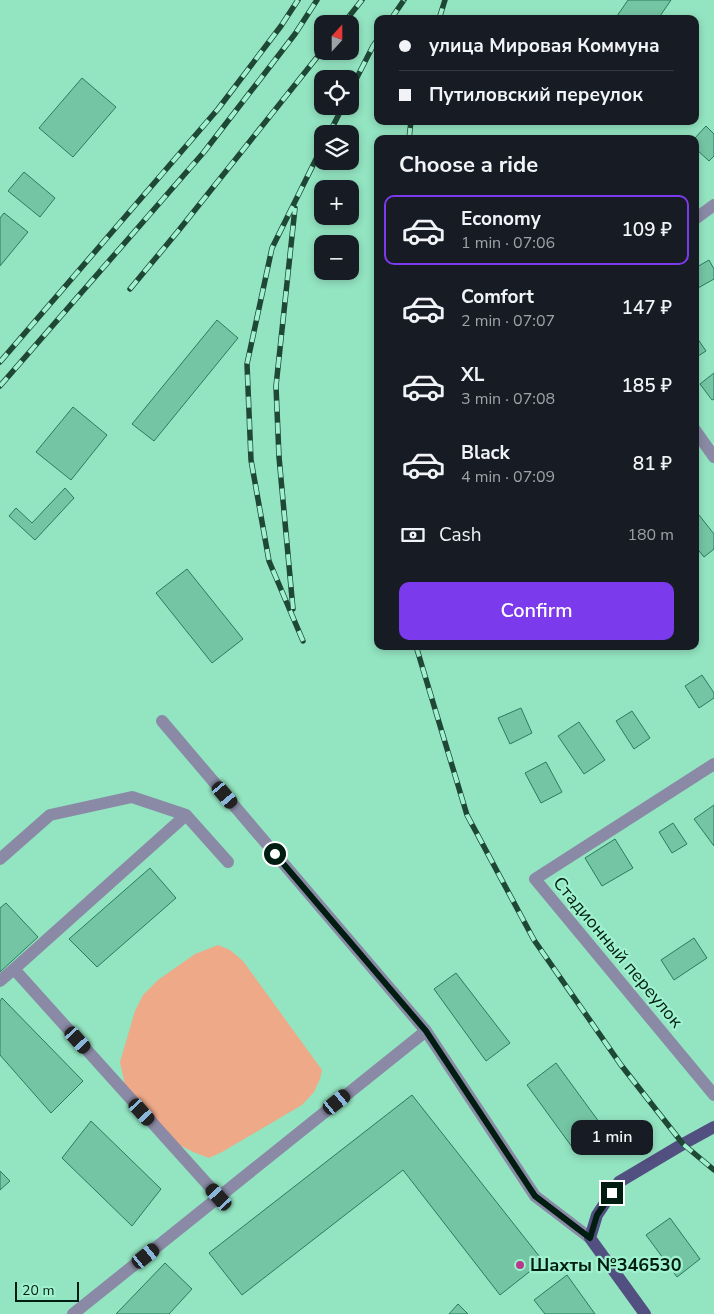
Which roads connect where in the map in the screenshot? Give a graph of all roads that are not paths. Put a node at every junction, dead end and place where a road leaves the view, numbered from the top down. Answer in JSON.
{"nodes":[{"id":1,"x":714,"y":205,"type":"edge"},
{"id":2,"x":699,"y":216,"type":"edge"},
{"id":3,"x":699,"y":436,"type":"edge"},
{"id":4,"x":714,"y":457,"type":"edge"},
{"id":5,"x":162,"y":721,"type":"dead end"},
{"id":6,"x":714,"y":764,"type":"edge"},
{"id":7,"x":186,"y":814,"type":"junction"},
{"id":8,"x":0,"y":859,"type":"edge"},
{"id":9,"x":228,"y":862,"type":"dead end"},
{"id":10,"x":14,"y":969,"type":"junction"},
{"id":11,"x":0,"y":981,"type":"edge"},
{"id":12,"x":426,"y":1031,"type":"junction"},
{"id":13,"x":714,"y":1095,"type":"edge"},
{"id":14,"x":714,"y":1127,"type":"edge"},
{"id":15,"x":219,"y":1197,"type":"junction"},
{"id":16,"x":590,"y":1238,"type":"junction"},
{"id":17,"x":73,"y":1314,"type":"edge"},
{"id":18,"x":645,"y":1314,"type":"edge"}],
"edges":[{"from":1,"to":2,"type":"street"},
{"from":3,"to":4,"type":"street"},
{"from":5,"to":12,"type":"street"},
{"from":6,"to":13,"type":"street","name":"Стадионный переулок"},
{"from":7,"to":8,"type":"street"},
{"from":7,"to":9,"type":"street"},
{"from":7,"to":10,"type":"street"},
{"from":10,"to":11,"type":"street"},
{"from":10,"to":15,"type":"street"},
{"from":12,"to":15,"type":"street"},
{"from":12,"to":16,"type":"street"},
{"from":14,"to":16,"type":"main road"},
{"from":15,"to":17,"type":"street"},
{"from":16,"to":18,"type":"main road"}]}
